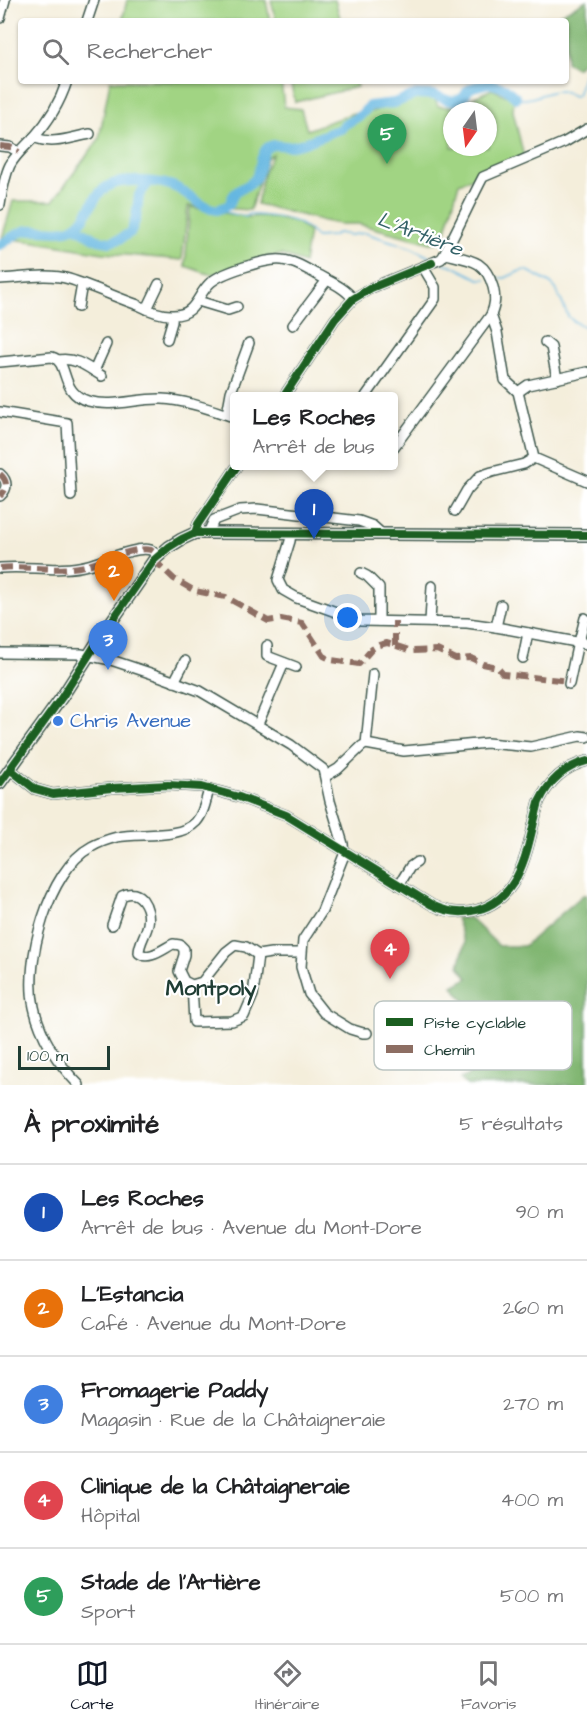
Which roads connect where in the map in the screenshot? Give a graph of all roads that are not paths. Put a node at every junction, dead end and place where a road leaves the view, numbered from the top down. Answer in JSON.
{"nodes":[{"id":1,"x":5,"y":0,"type":"edge"},
{"id":2,"x":94,"y":0,"type":"edge"},
{"id":3,"x":0,"y":18,"type":"edge"},
{"id":4,"x":88,"y":18,"type":"edge"},
{"id":5,"x":66,"y":84,"type":"edge"},
{"id":6,"x":587,"y":129,"type":"edge"},
{"id":7,"x":90,"y":134,"type":"dead end"},
{"id":8,"x":34,"y":137,"type":"junction"},
{"id":9,"x":0,"y":146,"type":"edge"},
{"id":10,"x":19,"y":152,"type":"junction"},
{"id":11,"x":0,"y":205,"type":"edge"},
{"id":12,"x":435,"y":261,"type":"junction"},
{"id":13,"x":0,"y":279,"type":"edge"},
{"id":14,"x":327,"y":280,"type":"junction"},
{"id":15,"x":82,"y":284,"type":"junction"},
{"id":16,"x":159,"y":284,"type":"dead end"},
{"id":17,"x":353,"y":299,"type":"junction"},
{"id":18,"x":198,"y":301,"type":"junction"},
{"id":19,"x":78,"y":307,"type":"dead end"},
{"id":20,"x":237,"y":307,"type":"dead end"},
{"id":21,"x":147,"y":309,"type":"junction"},
{"id":22,"x":491,"y":315,"type":"junction"},
{"id":23,"x":172,"y":316,"type":"junction"},
{"id":24,"x":293,"y":325,"type":"dead end"},
{"id":25,"x":167,"y":339,"type":"dead end"},
{"id":26,"x":545,"y":342,"type":"dead end"},
{"id":27,"x":249,"y":343,"type":"dead end"},
{"id":28,"x":106,"y":344,"type":"dead end"},
{"id":29,"x":58,"y":360,"type":"junction"},
{"id":30,"x":0,"y":363,"type":"edge"},
{"id":31,"x":587,"y":372,"type":"edge"},
{"id":32,"x":557,"y":379,"type":"junction"},
{"id":33,"x":231,"y":392,"type":"edge"},
{"id":34,"x":287,"y":392,"type":"edge"},
{"id":35,"x":369,"y":392,"type":"edge"},
{"id":36,"x":518,"y":392,"type":"junction"},
{"id":37,"x":0,"y":412,"type":"edge"},
{"id":38,"x":230,"y":415,"type":"edge"},
{"id":39,"x":398,"y":440,"type":"edge"},
{"id":40,"x":534,"y":458,"type":"junction"},
{"id":41,"x":234,"y":470,"type":"edge"},
{"id":42,"x":0,"y":474,"type":"edge"},
{"id":43,"x":587,"y":481,"type":"edge"},
{"id":44,"x":0,"y":496,"type":"edge"},
{"id":45,"x":71,"y":496,"type":"dead end"},
{"id":46,"x":455,"y":512,"type":"dead end"},
{"id":47,"x":195,"y":533,"type":"junction"},
{"id":48,"x":208,"y":533,"type":"junction"},
{"id":49,"x":291,"y":533,"type":"junction"},
{"id":50,"x":382,"y":534,"type":"junction"},
{"id":51,"x":587,"y":535,"type":"edge"},
{"id":52,"x":158,"y":556,"type":"junction"},
{"id":53,"x":0,"y":568,"type":"edge"},
{"id":54,"x":361,"y":573,"type":"dead end"},
{"id":55,"x":432,"y":586,"type":"dead end"},
{"id":56,"x":501,"y":605,"type":"dead end"},
{"id":57,"x":585,"y":618,"type":"dead end"},
{"id":58,"x":379,"y":621,"type":"junction"},
{"id":59,"x":430,"y":622,"type":"junction"},
{"id":60,"x":496,"y":627,"type":"junction"},
{"id":61,"x":528,"y":633,"type":"junction"},
{"id":62,"x":581,"y":643,"type":"edge"},
{"id":63,"x":267,"y":646,"type":"dead end"},
{"id":64,"x":0,"y":653,"type":"edge"},
{"id":65,"x":70,"y":653,"type":"junction"},
{"id":66,"x":89,"y":655,"type":"junction"},
{"id":67,"x":523,"y":658,"type":"dead end"},
{"id":68,"x":185,"y":661,"type":"dead end"},
{"id":69,"x":284,"y":663,"type":"junction"},
{"id":70,"x":296,"y":668,"type":"dead end"},
{"id":71,"x":79,"y":670,"type":"junction"},
{"id":72,"x":372,"y":674,"type":"dead end"},
{"id":73,"x":174,"y":681,"type":"junction"},
{"id":74,"x":569,"y":684,"type":"dead end"},
{"id":75,"x":258,"y":724,"type":"junction"},
{"id":76,"x":587,"y":737,"type":"edge"},
{"id":77,"x":366,"y":744,"type":"junction"},
{"id":78,"x":587,"y":760,"type":"edge"},
{"id":79,"x":11,"y":770,"type":"junction"},
{"id":80,"x":326,"y":776,"type":"junction"},
{"id":81,"x":0,"y":783,"type":"edge"},
{"id":82,"x":209,"y":789,"type":"junction"},
{"id":83,"x":344,"y":851,"type":"junction"},
{"id":84,"x":417,"y":862,"type":"dead end"},
{"id":85,"x":399,"y":885,"type":"junction"},
{"id":86,"x":112,"y":925,"type":"dead end"},
{"id":87,"x":301,"y":953,"type":"junction"},
{"id":88,"x":258,"y":955,"type":"junction"},
{"id":89,"x":192,"y":986,"type":"junction"},
{"id":90,"x":367,"y":1033,"type":"dead end"},
{"id":91,"x":79,"y":1085,"type":"edge"}],
"edges":[{"from":1,"to":3,"type":"street"},
{"from":2,"to":4,"type":"street"},
{"from":5,"to":8,"type":"street"},
{"from":6,"to":12,"type":"street"},
{"from":7,"to":8,"type":"street"},
{"from":8,"to":10,"type":"street"},
{"from":9,"to":10,"type":"street"},
{"from":10,"to":11,"type":"street"},
{"from":12,"to":17,"type":"street"},
{"from":12,"to":22,"type":"street"},
{"from":12,"to":35,"type":"street"},
{"from":13,"to":15,"type":"street"},
{"from":14,"to":17,"type":"street"},
{"from":14,"to":18,"type":"street"},
{"from":14,"to":24,"type":"street"},
{"from":15,"to":19,"type":"street"},
{"from":15,"to":21,"type":"street"},
{"from":16,"to":21,"type":"street"},
{"from":17,"to":34,"type":"street"},
{"from":18,"to":20,"type":"street"},
{"from":18,"to":23,"type":"street"},
{"from":21,"to":23,"type":"street"},
{"from":22,"to":36,"type":"street"},
{"from":22,"to":39,"type":"street"},
{"from":23,"to":25,"type":"street"},
{"from":26,"to":32,"type":"street"},
{"from":27,"to":33,"type":"street"},
{"from":28,"to":29,"type":"street"},
{"from":29,"to":30,"type":"street"},
{"from":29,"to":38,"type":"street"},
{"from":31,"to":32,"type":"street"},
{"from":32,"to":36,"type":"street"},
{"from":36,"to":40,"type":"street"},
{"from":37,"to":45,"type":"street"},
{"from":40,"to":43,"type":"street"},
{"from":40,"to":46,"type":"street"},
{"from":41,"to":47,"type":"street"},
{"from":42,"to":44,"type":"street"},
{"from":47,"to":48,"type":"main road"},
{"from":47,"to":52,"type":"main road"},
{"from":48,"to":49,"type":"main road"},
{"from":48,"to":50,"type":"street"},
{"from":49,"to":50,"type":"main road"},
{"from":49,"to":58,"type":"street"},
{"from":50,"to":51,"type":"main road"},
{"from":52,"to":53,"type":"street"},
{"from":52,"to":66,"type":"main road"},
{"from":54,"to":58,"type":"street"},
{"from":55,"to":59,"type":"street"},
{"from":56,"to":60,"type":"street"},
{"from":57,"to":62,"type":"street"},
{"from":58,"to":59,"type":"street"},
{"from":59,"to":60,"type":"street"},
{"from":60,"to":61,"type":"street"},
{"from":61,"to":62,"type":"street"},
{"from":61,"to":67,"type":"street"},
{"from":62,"to":74,"type":"street"},
{"from":63,"to":69,"type":"street"},
{"from":64,"to":65,"type":"street"},
{"from":65,"to":66,"type":"street"},
{"from":65,"to":71,"type":"street"},
{"from":66,"to":71,"type":"main road"},
{"from":66,"to":73,"type":"street"},
{"from":68,"to":73,"type":"street"},
{"from":69,"to":70,"type":"street"},
{"from":69,"to":75,"type":"street"},
{"from":71,"to":79,"type":"main road"},
{"from":72,"to":77,"type":"street"},
{"from":73,"to":75,"type":"street"},
{"from":75,"to":80,"type":"street"},
{"from":76,"to":77,"type":"street"},
{"from":77,"to":80,"type":"street"},
{"from":78,"to":85,"type":"street"},
{"from":79,"to":81,"type":"main road"},
{"from":79,"to":82,"type":"street"},
{"from":80,"to":83,"type":"street"},
{"from":82,"to":83,"type":"street"},
{"from":82,"to":91,"type":"street"},
{"from":83,"to":85,"type":"street"},
{"from":83,"to":87,"type":"street"},
{"from":84,"to":85,"type":"street"},
{"from":86,"to":89,"type":"street"},
{"from":87,"to":88,"type":"street"},
{"from":87,"to":90,"type":"street"},
{"from":88,"to":89,"type":"street"},
{"from":88,"to":89,"type":"street"}]}
